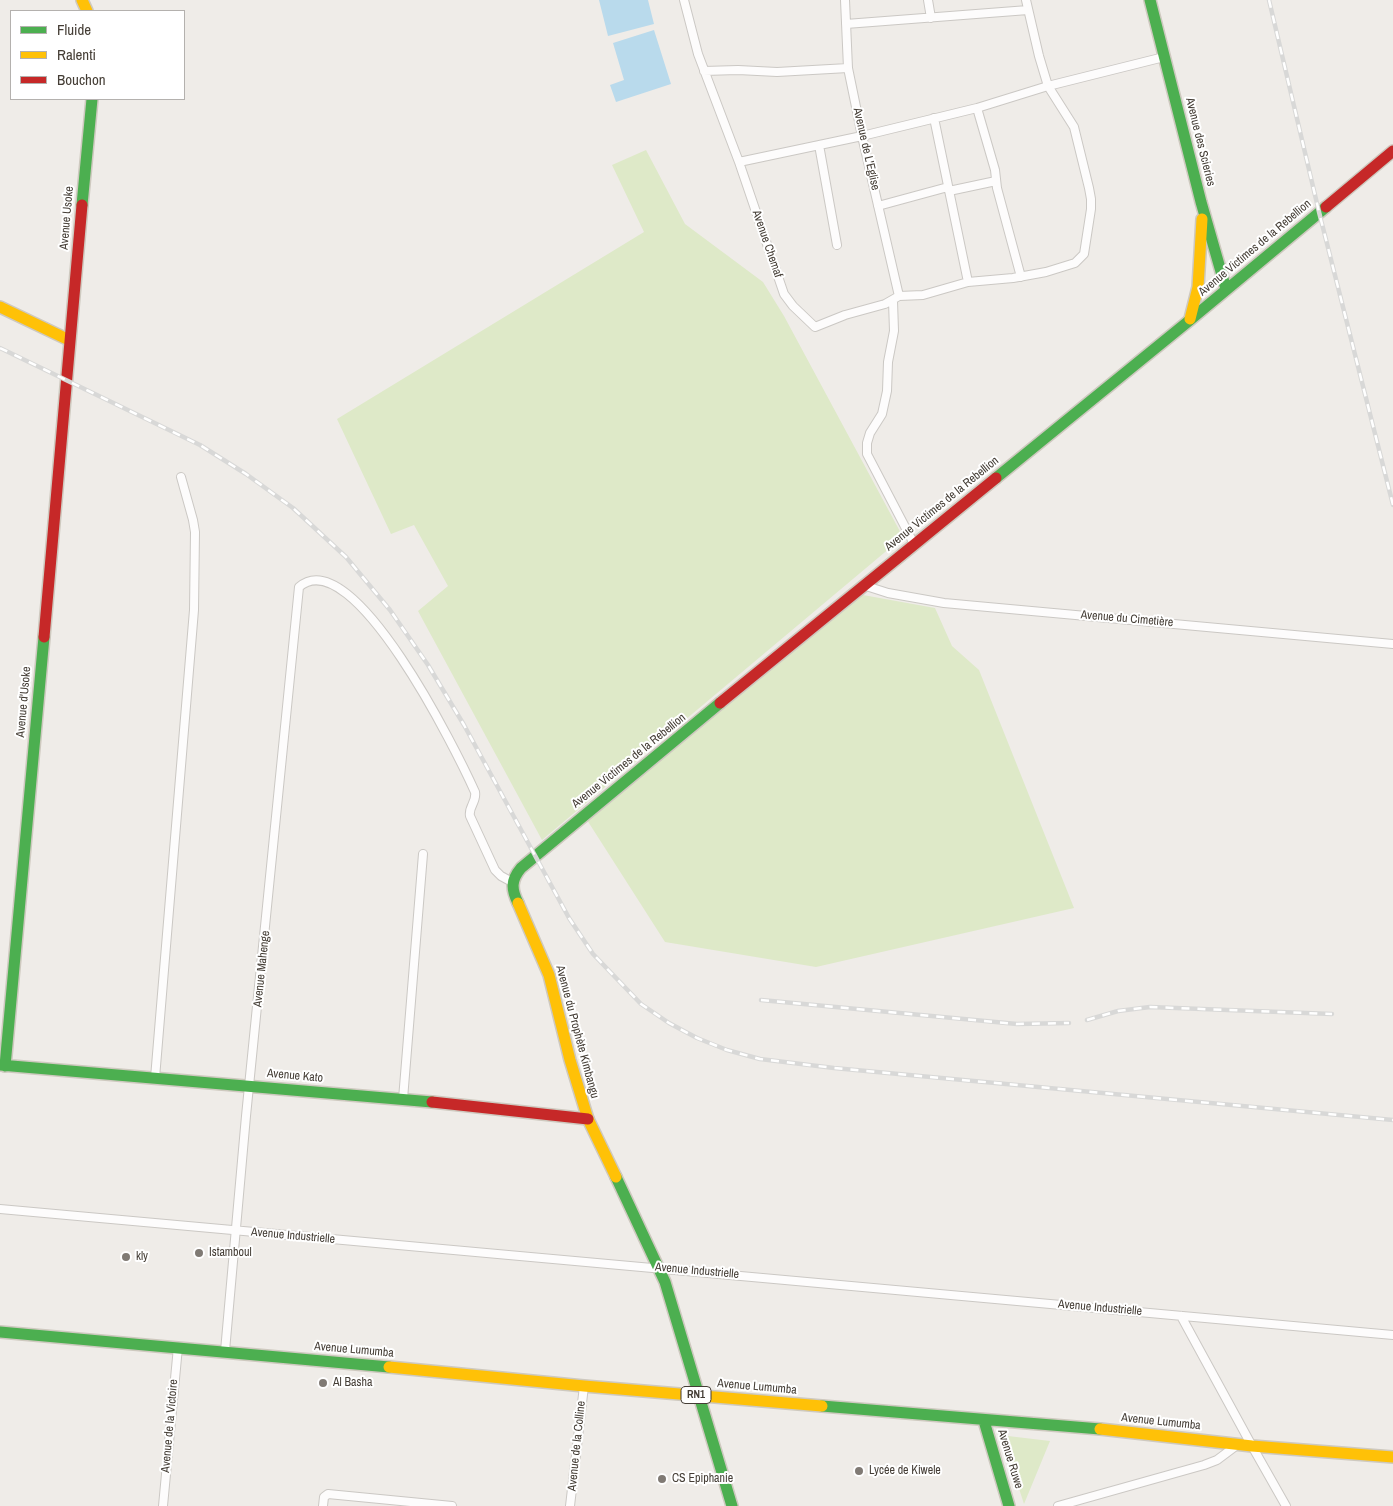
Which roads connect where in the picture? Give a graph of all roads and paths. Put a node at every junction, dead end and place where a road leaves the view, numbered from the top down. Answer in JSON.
{"nodes":[{"id":1,"x":684,"y":0,"type":"edge"},
{"id":2,"x":845,"y":0,"type":"edge"},
{"id":3,"x":928,"y":0,"type":"edge"},
{"id":4,"x":1026,"y":0,"type":"edge"},
{"id":5,"x":1150,"y":0,"type":"edge"},
{"id":6,"x":1028,"y":10,"type":"junction"},
{"id":7,"x":931,"y":18,"type":"junction"},
{"id":8,"x":846,"y":24,"type":"junction"},
{"id":9,"x":1164,"y":57,"type":"junction"},
{"id":10,"x":848,"y":68,"type":"junction"},
{"id":11,"x":704,"y":71,"type":"junction"},
{"id":12,"x":1048,"y":86,"type":"junction"},
{"id":13,"x":92,"y":100,"type":"edge"},
{"id":14,"x":977,"y":108,"type":"junction"},
{"id":15,"x":934,"y":118,"type":"junction"},
{"id":16,"x":862,"y":136,"type":"junction"},
{"id":17,"x":819,"y":145,"type":"junction"},
{"id":18,"x":1393,"y":151,"type":"edge"},
{"id":19,"x":739,"y":162,"type":"junction"},
{"id":20,"x":996,"y":181,"type":"junction"},
{"id":21,"x":949,"y":189,"type":"junction"},
{"id":22,"x":1201,"y":202,"type":"junction"},
{"id":23,"x":878,"y":206,"type":"junction"},
{"id":24,"x":837,"y":245,"type":"dead end"},
{"id":25,"x":1020,"y":276,"type":"junction"},
{"id":26,"x":968,"y":282,"type":"junction"},
{"id":27,"x":1226,"y":289,"type":"junction"},
{"id":28,"x":896,"y":299,"type":"junction"},
{"id":29,"x":0,"y":307,"type":"edge"},
{"id":30,"x":1190,"y":320,"type":"junction"},
{"id":31,"x":69,"y":340,"type":"junction"},
{"id":32,"x":181,"y":477,"type":"dead end"},
{"id":33,"x":914,"y":544,"type":"junction"},
{"id":34,"x":863,"y":586,"type":"junction"},
{"id":35,"x":1393,"y":644,"type":"edge"},
{"id":36,"x":423,"y":854,"type":"dead end"},
{"id":37,"x":512,"y":882,"type":"junction"},
{"id":38,"x":2,"y":1066,"type":"edge"},
{"id":39,"x":155,"y":1078,"type":"junction"},
{"id":40,"x":250,"y":1086,"type":"junction"},
{"id":41,"x":403,"y":1099,"type":"junction"},
{"id":42,"x":588,"y":1119,"type":"junction"},
{"id":43,"x":0,"y":1209,"type":"edge"},
{"id":44,"x":235,"y":1230,"type":"junction"},
{"id":45,"x":660,"y":1268,"type":"junction"},
{"id":46,"x":1181,"y":1316,"type":"junction"},
{"id":47,"x":0,"y":1332,"type":"edge"},
{"id":48,"x":1393,"y":1335,"type":"edge"},
{"id":49,"x":178,"y":1347,"type":"junction"},
{"id":50,"x":225,"y":1351,"type":"junction"},
{"id":51,"x":584,"y":1386,"type":"junction"},
{"id":52,"x":699,"y":1396,"type":"junction"},
{"id":53,"x":984,"y":1420,"type":"junction"},
{"id":54,"x":1238,"y":1445,"type":"junction"},
{"id":55,"x":1252,"y":1446,"type":"junction"},
{"id":56,"x":1393,"y":1457,"type":"edge"},
{"id":57,"x":323,"y":1502,"type":"edge"},
{"id":58,"x":163,"y":1506,"type":"edge"},
{"id":59,"x":452,"y":1506,"type":"edge"},
{"id":60,"x":570,"y":1506,"type":"edge"},
{"id":61,"x":732,"y":1506,"type":"edge"},
{"id":62,"x":1009,"y":1506,"type":"edge"},
{"id":63,"x":1058,"y":1506,"type":"edge"},
{"id":64,"x":1286,"y":1506,"type":"edge"}],
"edges":[{"from":1,"to":11,"type":"street","name":"Avenue Chemaf"},
{"from":2,"to":8,"type":"street","name":"Avenue de L'Eglise"},
{"from":3,"to":7,"type":"street"},
{"from":4,"to":6,"type":"street"},
{"from":5,"to":9,"type":"main road","name":"Avenue des Scieries"},
{"from":6,"to":7,"type":"street"},
{"from":6,"to":12,"type":"street"},
{"from":7,"to":8,"type":"street"},
{"from":8,"to":10,"type":"street","name":"Avenue de L'Eglise"},
{"from":9,"to":12,"type":"street"},
{"from":9,"to":22,"type":"main road","name":"Avenue des Scieries"},
{"from":10,"to":11,"type":"street"},
{"from":10,"to":16,"type":"street","name":"Avenue de L'Eglise"},
{"from":11,"to":19,"type":"street","name":"Avenue Chemaf"},
{"from":12,"to":14,"type":"street"},
{"from":12,"to":25,"type":"street","name":"Avenue Chemaf"},
{"from":13,"to":31,"type":"main road","name":"Avenue Usoke"},
{"from":14,"to":15,"type":"street"},
{"from":14,"to":20,"type":"street"},
{"from":15,"to":16,"type":"street"},
{"from":15,"to":21,"type":"street"},
{"from":16,"to":17,"type":"street"},
{"from":16,"to":23,"type":"street","name":"Avenue de L'Eglise"},
{"from":17,"to":19,"type":"street"},
{"from":17,"to":24,"type":"street"},
{"from":18,"to":27,"type":"main road","name":"Avenue Victimes de la Rebellion"},
{"from":19,"to":28,"type":"street","name":"Avenue Chemaf"},
{"from":20,"to":21,"type":"street"},
{"from":20,"to":25,"type":"street"},
{"from":21,"to":23,"type":"street"},
{"from":21,"to":26,"type":"street"},
{"from":22,"to":27,"type":"main road","name":"Avenue des Scieries"},
{"from":22,"to":30,"type":"main road"},
{"from":23,"to":28,"type":"street","name":"Avenue de L'Eglise"},
{"from":25,"to":26,"type":"street","name":"Avenue Chemaf"},
{"from":26,"to":28,"type":"street","name":"Avenue Chemaf"},
{"from":27,"to":30,"type":"main road","name":"Avenue Victimes de la Rebellion"},
{"from":28,"to":33,"type":"street","name":"Avenue de L'Eglise"},
{"from":29,"to":31,"type":"main road"},
{"from":30,"to":33,"type":"main road","name":"Avenue Victimes de la Rebellion"},
{"from":31,"to":38,"type":"main road","name":"Avenue d'Usoke"},
{"from":32,"to":39,"type":"street"},
{"from":33,"to":34,"type":"main road","name":"Avenue Victimes de la Rebellion"},
{"from":34,"to":35,"type":"street","name":"Avenue du Cimetière"},
{"from":34,"to":37,"type":"main road","name":"Avenue Victimes de la Rebellion"},
{"from":36,"to":41,"type":"street"},
{"from":37,"to":40,"type":"street","name":"Avenue Mahenge"},
{"from":37,"to":42,"type":"main road","name":"Avenue du Prophète Kimbangu"},
{"from":38,"to":39,"type":"main road","name":"Avenue Kato"},
{"from":39,"to":40,"type":"main road","name":"Avenue Kato"},
{"from":40,"to":41,"type":"main road","name":"Avenue Kato"},
{"from":40,"to":44,"type":"street","name":"Avenue Mahenge"},
{"from":41,"to":42,"type":"main road","name":"Avenue Kato"},
{"from":42,"to":45,"type":"main road","name":"Avenue du Prophète Kimbangu"},
{"from":43,"to":44,"type":"street","name":"Avenue Industrielle"},
{"from":44,"to":45,"type":"street","name":"Avenue Industrielle"},
{"from":44,"to":50,"type":"street","name":"Avenue Mahenge"},
{"from":45,"to":46,"type":"street","name":"Avenue Industrielle"},
{"from":45,"to":52,"type":"main road","name":"Avenue du Prophète Kimbangu"},
{"from":46,"to":48,"type":"street","name":"Avenue Industrielle"},
{"from":46,"to":55,"type":"street"},
{"from":47,"to":49,"type":"main road","name":"Avenue Lumumba","number":"RN1"},
{"from":49,"to":50,"type":"main road","name":"Avenue Lumumba","number":"RN1"},
{"from":49,"to":58,"type":"street","name":"Avenue de la Victoire"},
{"from":50,"to":51,"type":"main road","name":"Avenue Lumumba","number":"RN1"},
{"from":51,"to":52,"type":"main road","name":"Avenue Lumumba","number":"RN1"},
{"from":51,"to":60,"type":"street","name":"Avenue de la Colline"},
{"from":52,"to":53,"type":"main road","name":"Avenue Lumumba","number":"RN1"},
{"from":52,"to":61,"type":"main road","name":"Avenue du Prophète Kimbangu"},
{"from":53,"to":54,"type":"main road","name":"Avenue Lumumba","number":"RN1"},
{"from":53,"to":62,"type":"main road","name":"Avenue Ruwe"},
{"from":54,"to":55,"type":"main road","name":"Avenue Lumumba","number":"RN1"},
{"from":54,"to":63,"type":"street"},
{"from":55,"to":56,"type":"main road","name":"Avenue Lumumba","number":"RN1"},
{"from":55,"to":64,"type":"street"},
{"from":57,"to":59,"type":"street"}]}
